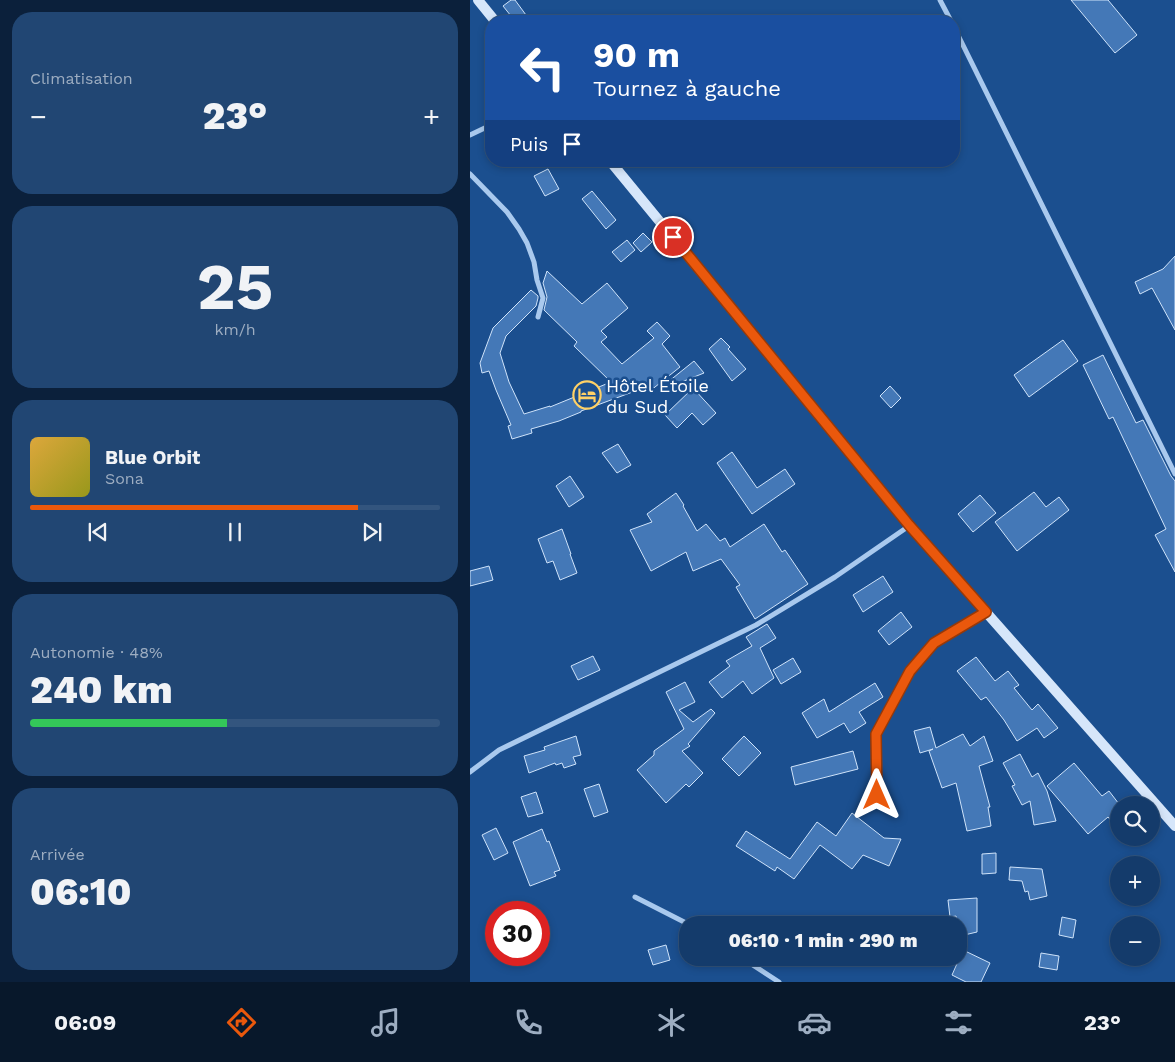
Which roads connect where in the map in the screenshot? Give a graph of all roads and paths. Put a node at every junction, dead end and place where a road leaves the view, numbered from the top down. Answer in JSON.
{"nodes":[{"id":1,"x":478,"y":0,"type":"edge"},
{"id":2,"x":940,"y":0,"type":"edge"},
{"id":3,"x":490,"y":15,"type":"edge"},
{"id":4,"x":948,"y":15,"type":"edge"},
{"id":5,"x":960,"y":39,"type":"edge"},
{"id":6,"x":485,"y":128,"type":"edge"},
{"id":7,"x":470,"y":135,"type":"edge"},
{"id":8,"x":615,"y":167,"type":"edge"},
{"id":9,"x":470,"y":174,"type":"edge"},
{"id":10,"x":538,"y":317,"type":"dead end"},
{"id":11,"x":1175,"y":474,"type":"edge"},
{"id":12,"x":909,"y":525,"type":"junction"},
{"id":13,"x":986,"y":612,"type":"junction"},
{"id":14,"x":470,"y":772,"type":"edge"},
{"id":15,"x":877,"y":795,"type":"dead end"},
{"id":16,"x":1175,"y":826,"type":"edge"},
{"id":17,"x":635,"y":897,"type":"dead end"},
{"id":18,"x":679,"y":919,"type":"edge"},
{"id":19,"x":754,"y":966,"type":"edge"},
{"id":20,"x":779,"y":982,"type":"edge"}],
"edges":[{"from":1,"to":3,"type":"main road"},
{"from":2,"to":4,"type":"street"},
{"from":5,"to":11,"type":"street"},
{"from":6,"to":7,"type":"street"},
{"from":8,"to":12,"type":"main road"},
{"from":9,"to":10,"type":"street"},
{"from":12,"to":13,"type":"main road"},
{"from":12,"to":14,"type":"street"},
{"from":13,"to":15,"type":"street"},
{"from":13,"to":16,"type":"main road"},
{"from":17,"to":18,"type":"street"},
{"from":19,"to":20,"type":"street"}]}
